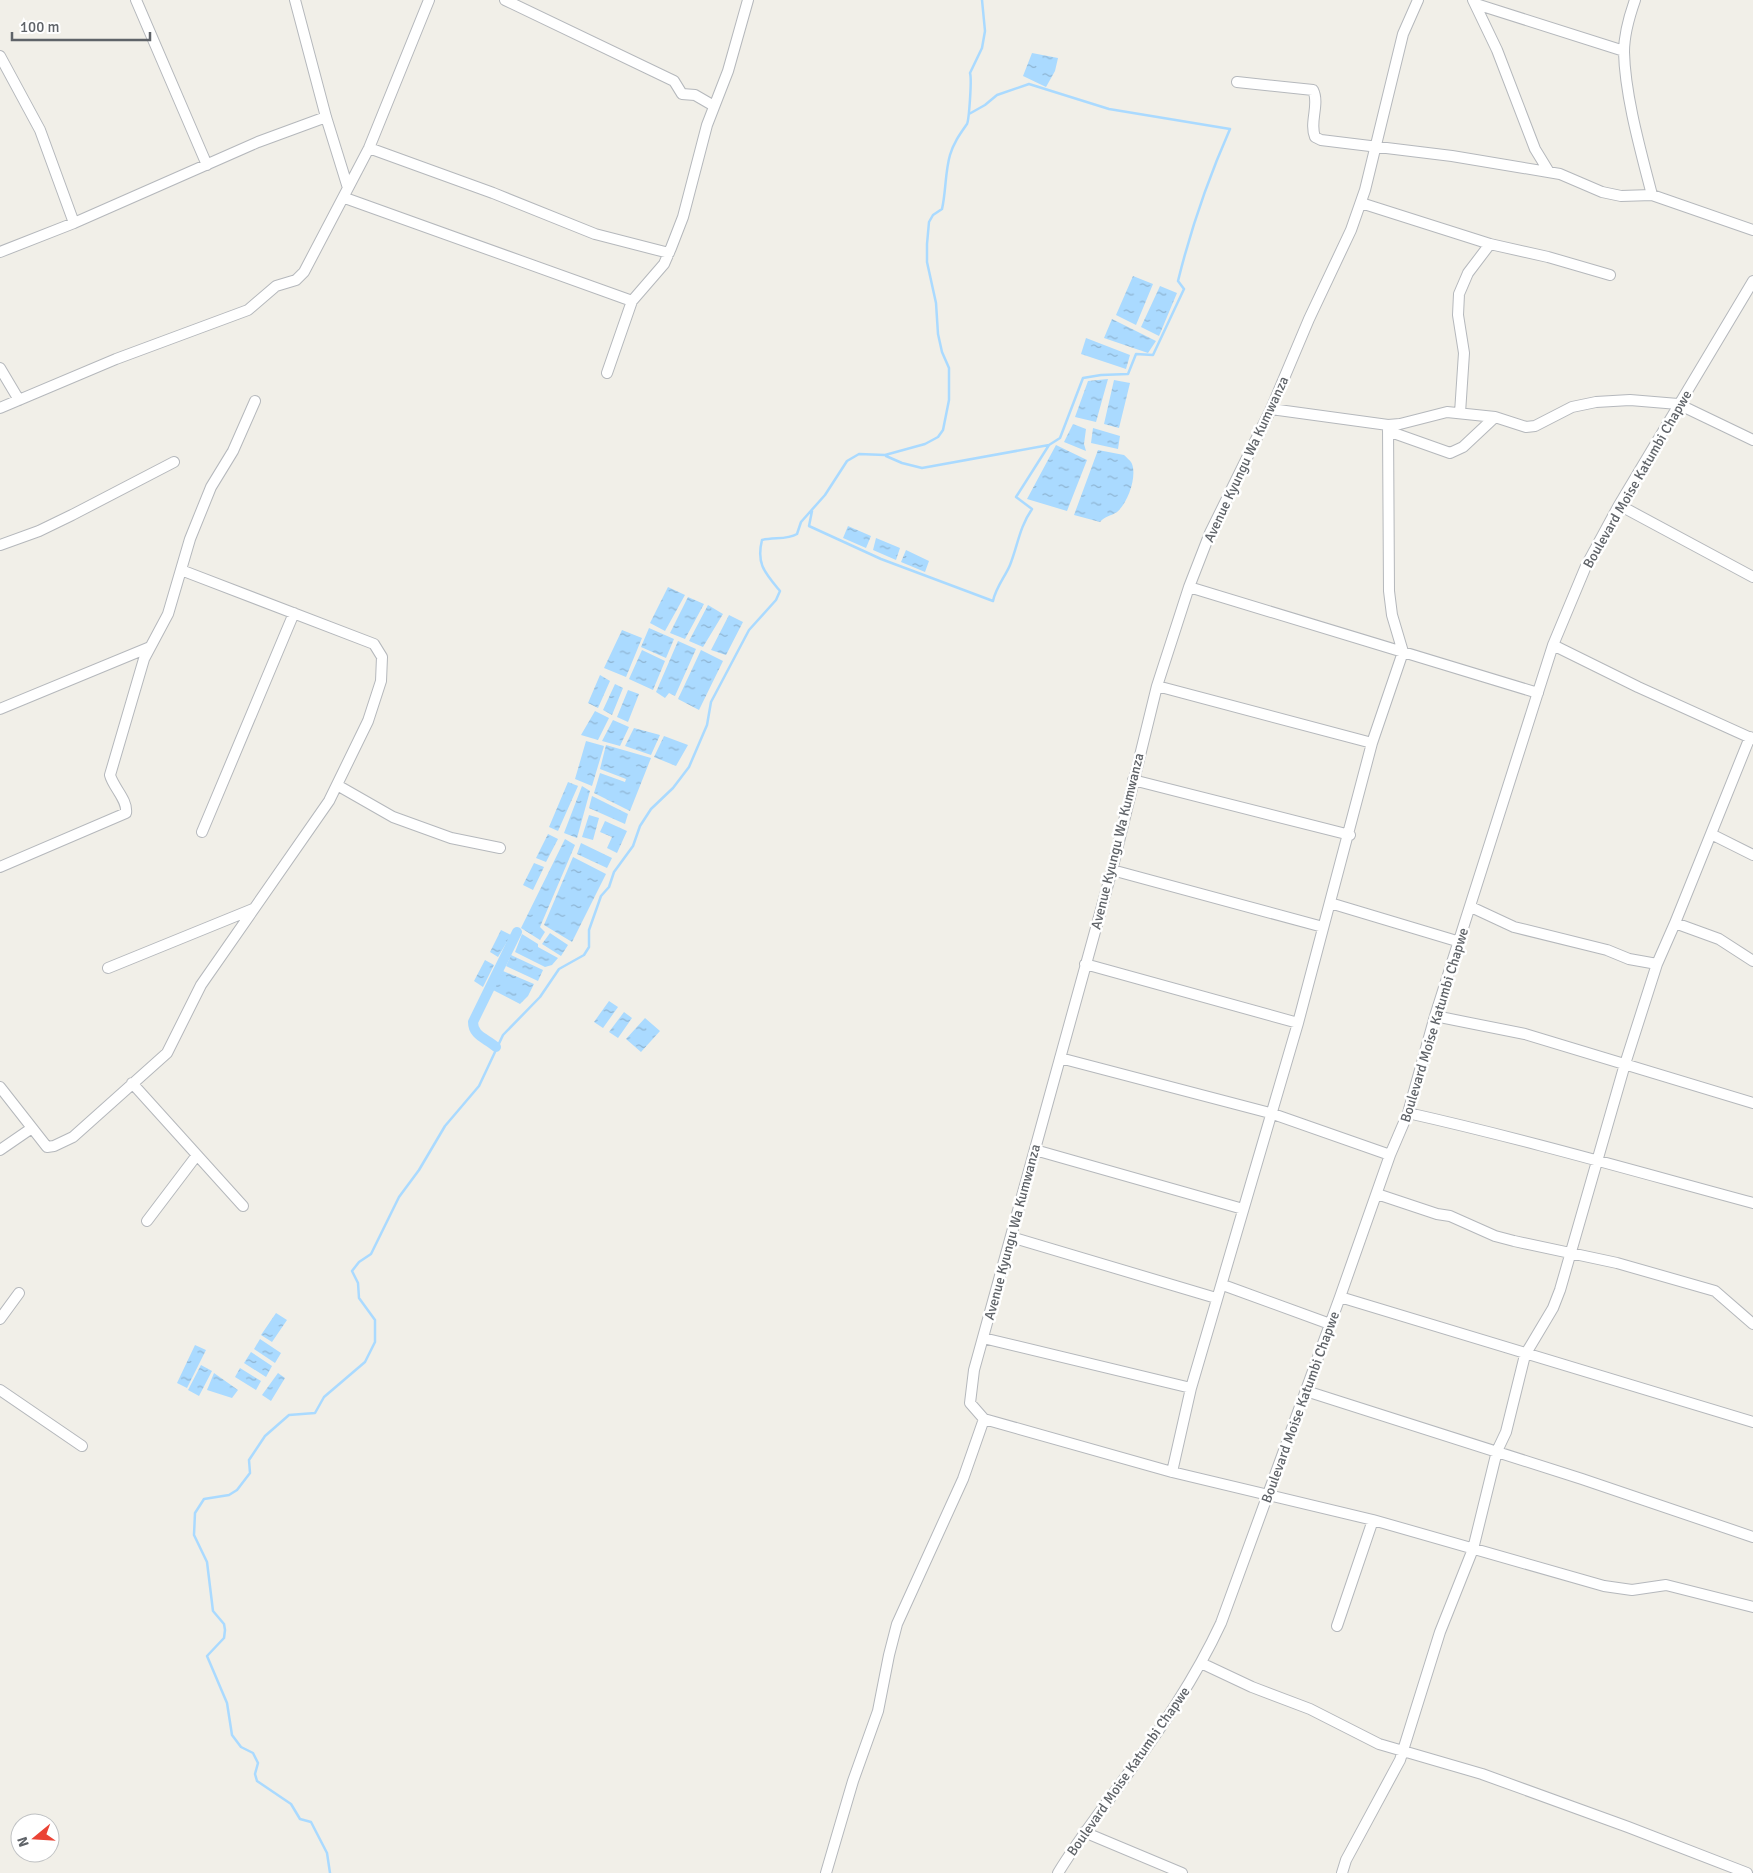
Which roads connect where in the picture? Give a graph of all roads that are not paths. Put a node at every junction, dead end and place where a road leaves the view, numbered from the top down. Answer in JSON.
{"nodes":[{"id":1,"x":136,"y":0,"type":"edge"},
{"id":2,"x":295,"y":0,"type":"edge"},
{"id":3,"x":429,"y":0,"type":"edge"},
{"id":4,"x":505,"y":0,"type":"edge"},
{"id":5,"x":748,"y":0,"type":"edge"},
{"id":6,"x":1418,"y":0,"type":"edge"},
{"id":7,"x":1635,"y":0,"type":"edge"},
{"id":8,"x":1475,"y":2,"type":"edge"},
{"id":9,"x":1624,"y":51,"type":"junction"},
{"id":10,"x":0,"y":56,"type":"edge"},
{"id":11,"x":1237,"y":82,"type":"dead end"},
{"id":12,"x":714,"y":106,"type":"junction"},
{"id":13,"x":326,"y":117,"type":"junction"},
{"id":14,"x":1376,"y":146,"type":"junction"},
{"id":15,"x":369,"y":148,"type":"junction"},
{"id":16,"x":1535,"y":149,"type":"junction"},
{"id":17,"x":207,"y":165,"type":"junction"},
{"id":18,"x":1532,"y":170,"type":"junction"},
{"id":19,"x":1549,"y":172,"type":"junction"},
{"id":20,"x":347,"y":193,"type":"junction"},
{"id":21,"x":1652,"y":195,"type":"junction"},
{"id":22,"x":1361,"y":203,"type":"junction"},
{"id":23,"x":74,"y":223,"type":"junction"},
{"id":24,"x":1753,"y":230,"type":"edge"},
{"id":25,"x":1490,"y":244,"type":"junction"},
{"id":26,"x":0,"y":252,"type":"edge"},
{"id":27,"x":669,"y":253,"type":"junction"},
{"id":28,"x":1610,"y":276,"type":"dead end"},
{"id":29,"x":1753,"y":281,"type":"edge"},
{"id":30,"x":1750,"y":293,"type":"edge"},
{"id":31,"x":632,"y":300,"type":"junction"},
{"id":32,"x":0,"y":368,"type":"edge"},
{"id":33,"x":607,"y":373,"type":"dead end"},
{"id":34,"x":19,"y":400,"type":"junction"},
{"id":35,"x":255,"y":401,"type":"dead end"},
{"id":36,"x":1678,"y":404,"type":"junction"},
{"id":37,"x":0,"y":408,"type":"edge"},
{"id":38,"x":1271,"y":409,"type":"junction"},
{"id":39,"x":1460,"y":412,"type":"junction"},
{"id":40,"x":1495,"y":417,"type":"junction"},
{"id":41,"x":1388,"y":428,"type":"junction"},
{"id":42,"x":1753,"y":440,"type":"edge"},
{"id":43,"x":174,"y":462,"type":"dead end"},
{"id":44,"x":1619,"y":505,"type":"junction"},
{"id":45,"x":0,"y":545,"type":"edge"},
{"id":46,"x":181,"y":570,"type":"junction"},
{"id":47,"x":1753,"y":577,"type":"edge"},
{"id":48,"x":1189,"y":587,"type":"junction"},
{"id":49,"x":294,"y":613,"type":"junction"},
{"id":50,"x":1553,"y":646,"type":"junction"},
{"id":51,"x":150,"y":647,"type":"junction"},
{"id":52,"x":1402,"y":652,"type":"junction"},
{"id":53,"x":1157,"y":686,"type":"junction"},
{"id":54,"x":1538,"y":693,"type":"junction"},
{"id":55,"x":0,"y":709,"type":"edge"},
{"id":56,"x":1752,"y":738,"type":"edge"},
{"id":57,"x":1372,"y":743,"type":"junction"},
{"id":58,"x":1133,"y":780,"type":"junction"},
{"id":59,"x":337,"y":785,"type":"junction"},
{"id":60,"x":202,"y":832,"type":"dead end"},
{"id":61,"x":1350,"y":834,"type":"junction"},
{"id":62,"x":1711,"y":834,"type":"junction"},
{"id":63,"x":500,"y":848,"type":"dead end"},
{"id":64,"x":1753,"y":855,"type":"edge"},
{"id":65,"x":0,"y":867,"type":"edge"},
{"id":66,"x":1112,"y":870,"type":"junction"},
{"id":67,"x":1330,"y":903,"type":"junction"},
{"id":68,"x":1471,"y":907,"type":"junction"},
{"id":69,"x":255,"y":908,"type":"junction"},
{"id":70,"x":1675,"y":923,"type":"junction"},
{"id":71,"x":1323,"y":927,"type":"junction"},
{"id":72,"x":1460,"y":942,"type":"junction"},
{"id":73,"x":1753,"y":961,"type":"edge"},
{"id":74,"x":1085,"y":964,"type":"junction"},
{"id":75,"x":1657,"y":964,"type":"junction"},
{"id":76,"x":108,"y":968,"type":"dead end"},
{"id":77,"x":1435,"y":1016,"type":"junction"},
{"id":78,"x":1298,"y":1023,"type":"junction"},
{"id":79,"x":1060,"y":1058,"type":"junction"},
{"id":80,"x":1625,"y":1064,"type":"junction"},
{"id":81,"x":132,"y":1083,"type":"junction"},
{"id":82,"x":0,"y":1087,"type":"edge"},
{"id":83,"x":1753,"y":1103,"type":"edge"},
{"id":84,"x":1270,"y":1113,"type":"junction"},
{"id":85,"x":1408,"y":1113,"type":"junction"},
{"id":86,"x":32,"y":1128,"type":"junction"},
{"id":87,"x":0,"y":1150,"type":"edge"},
{"id":88,"x":1035,"y":1150,"type":"junction"},
{"id":89,"x":196,"y":1155,"type":"junction"},
{"id":90,"x":1390,"y":1155,"type":"junction"},
{"id":91,"x":1597,"y":1159,"type":"junction"},
{"id":92,"x":1377,"y":1194,"type":"junction"},
{"id":93,"x":1753,"y":1203,"type":"edge"},
{"id":94,"x":243,"y":1206,"type":"dead end"},
{"id":95,"x":1244,"y":1209,"type":"junction"},
{"id":96,"x":147,"y":1221,"type":"dead end"},
{"id":97,"x":1011,"y":1238,"type":"junction"},
{"id":98,"x":1569,"y":1253,"type":"junction"},
{"id":99,"x":1223,"y":1285,"type":"junction"},
{"id":100,"x":20,"y":1293,"type":"dead end"},
{"id":101,"x":1340,"y":1297,"type":"junction"},
{"id":102,"x":1216,"y":1298,"type":"junction"},
{"id":103,"x":0,"y":1319,"type":"edge"},
{"id":104,"x":1330,"y":1324,"type":"junction"},
{"id":105,"x":1753,"y":1324,"type":"edge"},
{"id":106,"x":983,"y":1338,"type":"junction"},
{"id":107,"x":1525,"y":1355,"type":"junction"},
{"id":108,"x":1191,"y":1388,"type":"junction"},
{"id":109,"x":0,"y":1390,"type":"edge"},
{"id":110,"x":1306,"y":1391,"type":"junction"},
{"id":111,"x":984,"y":1419,"type":"junction"},
{"id":112,"x":1753,"y":1422,"type":"edge"},
{"id":113,"x":82,"y":1446,"type":"dead end"},
{"id":114,"x":1497,"y":1452,"type":"junction"},
{"id":115,"x":1172,"y":1472,"type":"junction"},
{"id":116,"x":1268,"y":1496,"type":"junction"},
{"id":117,"x":1373,"y":1520,"type":"junction"},
{"id":118,"x":1753,"y":1537,"type":"edge"},
{"id":119,"x":1473,"y":1549,"type":"junction"},
{"id":120,"x":1753,"y":1607,"type":"edge"},
{"id":121,"x":1337,"y":1626,"type":"dead end"},
{"id":122,"x":1201,"y":1663,"type":"junction"},
{"id":123,"x":1401,"y":1751,"type":"junction"},
{"id":124,"x":1084,"y":1832,"type":"junction"},
{"id":125,"x":826,"y":1873,"type":"edge"},
{"id":126,"x":1058,"y":1873,"type":"edge"},
{"id":127,"x":1182,"y":1873,"type":"edge"},
{"id":128,"x":1342,"y":1873,"type":"edge"},
{"id":129,"x":1747,"y":1873,"type":"edge"}],
"edges":[{"from":1,"to":17,"type":"street"},
{"from":2,"to":13,"type":"street"},
{"from":3,"to":15,"type":"street"},
{"from":4,"to":12,"type":"street"},
{"from":5,"to":12,"type":"street"},
{"from":6,"to":14,"type":"street","name":"Avenue Kyungu Wa Kumwanza"},
{"from":7,"to":9,"type":"street"},
{"from":8,"to":9,"type":"street"},
{"from":8,"to":16,"type":"street"},
{"from":9,"to":21,"type":"street"},
{"from":10,"to":23,"type":"street"},
{"from":11,"to":14,"type":"street"},
{"from":12,"to":27,"type":"street"},
{"from":13,"to":17,"type":"street"},
{"from":13,"to":20,"type":"street"},
{"from":14,"to":18,"type":"street"},
{"from":14,"to":22,"type":"street","name":"Avenue Kyungu Wa Kumwanza"},
{"from":15,"to":20,"type":"street"},
{"from":15,"to":27,"type":"street"},
{"from":16,"to":18,"type":"street"},
{"from":16,"to":19,"type":"street"},
{"from":17,"to":23,"type":"street"},
{"from":18,"to":19,"type":"street"},
{"from":19,"to":21,"type":"street"},
{"from":20,"to":31,"type":"street"},
{"from":20,"to":34,"type":"street"},
{"from":21,"to":24,"type":"street"},
{"from":22,"to":25,"type":"street"},
{"from":22,"to":38,"type":"street","name":"Avenue Kyungu Wa Kumwanza"},
{"from":23,"to":26,"type":"street"},
{"from":25,"to":28,"type":"street"},
{"from":25,"to":39,"type":"street"},
{"from":27,"to":31,"type":"street"},
{"from":29,"to":30,"type":"street","name":"Boulevard Moise Katumbi Chapwe"},
{"from":30,"to":36,"type":"street","name":"Boulevard Moise Katumbi Chapwe"},
{"from":31,"to":33,"type":"street"},
{"from":32,"to":34,"type":"street"},
{"from":34,"to":37,"type":"street"},
{"from":35,"to":46,"type":"street"},
{"from":36,"to":40,"type":"street"},
{"from":36,"to":42,"type":"street"},
{"from":36,"to":44,"type":"street","name":"Boulevard Moise Katumbi Chapwe"},
{"from":38,"to":41,"type":"street"},
{"from":38,"to":48,"type":"street","name":"Avenue Kyungu Wa Kumwanza"},
{"from":39,"to":40,"type":"street"},
{"from":39,"to":41,"type":"street"},
{"from":40,"to":41,"type":"street"},
{"from":41,"to":52,"type":"street"},
{"from":43,"to":45,"type":"street"},
{"from":44,"to":47,"type":"street"},
{"from":44,"to":50,"type":"street","name":"Boulevard Moise Katumbi Chapwe"},
{"from":46,"to":49,"type":"street"},
{"from":46,"to":51,"type":"street"},
{"from":48,"to":52,"type":"street"},
{"from":48,"to":53,"type":"street","name":"Avenue Kyungu Wa Kumwanza"},
{"from":49,"to":59,"type":"street"},
{"from":49,"to":60,"type":"street"},
{"from":50,"to":54,"type":"street","name":"Boulevard Moise Katumbi Chapwe"},
{"from":50,"to":56,"type":"street"},
{"from":51,"to":55,"type":"street"},
{"from":51,"to":65,"type":"street"},
{"from":52,"to":54,"type":"street"},
{"from":52,"to":57,"type":"street"},
{"from":53,"to":57,"type":"street"},
{"from":53,"to":58,"type":"street","name":"Avenue Kyungu Wa Kumwanza"},
{"from":54,"to":68,"type":"street","name":"Boulevard Moise Katumbi Chapwe"},
{"from":56,"to":62,"type":"street"},
{"from":57,"to":61,"type":"street"},
{"from":58,"to":61,"type":"street"},
{"from":58,"to":66,"type":"street","name":"Avenue Kyungu Wa Kumwanza"},
{"from":59,"to":63,"type":"street"},
{"from":59,"to":69,"type":"street"},
{"from":61,"to":67,"type":"street"},
{"from":62,"to":64,"type":"street"},
{"from":62,"to":70,"type":"street"},
{"from":66,"to":71,"type":"street"},
{"from":66,"to":74,"type":"street","name":"Avenue Kyungu Wa Kumwanza"},
{"from":67,"to":71,"type":"street"},
{"from":67,"to":72,"type":"street"},
{"from":68,"to":72,"type":"street","name":"Boulevard Moise Katumbi Chapwe"},
{"from":68,"to":75,"type":"street"},
{"from":69,"to":76,"type":"street"},
{"from":69,"to":81,"type":"street"},
{"from":70,"to":73,"type":"street"},
{"from":70,"to":75,"type":"street"},
{"from":71,"to":78,"type":"street"},
{"from":72,"to":77,"type":"street","name":"Boulevard Moise Katumbi Chapwe"},
{"from":74,"to":78,"type":"street"},
{"from":74,"to":79,"type":"street","name":"Avenue Kyungu Wa Kumwanza"},
{"from":75,"to":80,"type":"street"},
{"from":77,"to":80,"type":"street"},
{"from":77,"to":85,"type":"street","name":"Boulevard Moise Katumbi Chapwe"},
{"from":78,"to":84,"type":"street"},
{"from":79,"to":84,"type":"street"},
{"from":79,"to":88,"type":"street","name":"Avenue Kyungu Wa Kumwanza"},
{"from":80,"to":83,"type":"street"},
{"from":80,"to":91,"type":"street"},
{"from":81,"to":86,"type":"street"},
{"from":81,"to":89,"type":"street"},
{"from":82,"to":86,"type":"street"},
{"from":84,"to":90,"type":"street"},
{"from":84,"to":95,"type":"street"},
{"from":85,"to":90,"type":"street","name":"Boulevard Moise Katumbi Chapwe"},
{"from":85,"to":91,"type":"street"},
{"from":86,"to":87,"type":"street"},
{"from":88,"to":95,"type":"street"},
{"from":88,"to":97,"type":"street","name":"Avenue Kyungu Wa Kumwanza"},
{"from":89,"to":94,"type":"street"},
{"from":89,"to":96,"type":"street"},
{"from":90,"to":92,"type":"street","name":"Boulevard Moise Katumbi Chapwe"},
{"from":91,"to":93,"type":"street"},
{"from":91,"to":98,"type":"street"},
{"from":92,"to":98,"type":"street"},
{"from":92,"to":101,"type":"street","name":"Boulevard Moise Katumbi Chapwe"},
{"from":95,"to":99,"type":"street"},
{"from":97,"to":102,"type":"street"},
{"from":97,"to":106,"type":"street","name":"Avenue Kyungu Wa Kumwanza"},
{"from":98,"to":105,"type":"street"},
{"from":98,"to":107,"type":"street"},
{"from":99,"to":102,"type":"street"},
{"from":99,"to":104,"type":"street"},
{"from":100,"to":103,"type":"street"},
{"from":101,"to":104,"type":"street","name":"Boulevard Moise Katumbi Chapwe"},
{"from":101,"to":107,"type":"street"},
{"from":102,"to":108,"type":"street"},
{"from":104,"to":110,"type":"street","name":"Boulevard Moise Katumbi Chapwe"},
{"from":106,"to":108,"type":"street"},
{"from":106,"to":111,"type":"street","name":"Avenue Kyungu Wa Kumwanza"},
{"from":107,"to":112,"type":"street"},
{"from":107,"to":114,"type":"street"},
{"from":108,"to":115,"type":"street"},
{"from":109,"to":113,"type":"street"},
{"from":110,"to":114,"type":"street"},
{"from":110,"to":116,"type":"street","name":"Boulevard Moise Katumbi Chapwe"},
{"from":111,"to":115,"type":"street"},
{"from":111,"to":125,"type":"street"},
{"from":114,"to":118,"type":"street"},
{"from":114,"to":119,"type":"street"},
{"from":115,"to":116,"type":"street"},
{"from":116,"to":117,"type":"street"},
{"from":116,"to":122,"type":"street","name":"Boulevard Moise Katumbi Chapwe"},
{"from":117,"to":119,"type":"street"},
{"from":117,"to":121,"type":"street"},
{"from":119,"to":120,"type":"street"},
{"from":119,"to":123,"type":"street"},
{"from":122,"to":123,"type":"street"},
{"from":122,"to":124,"type":"street","name":"Boulevard Moise Katumbi Chapwe"},
{"from":123,"to":128,"type":"street"},
{"from":123,"to":129,"type":"street"},
{"from":124,"to":126,"type":"street","name":"Boulevard Moise Katumbi Chapwe"},
{"from":124,"to":127,"type":"street"}]}
